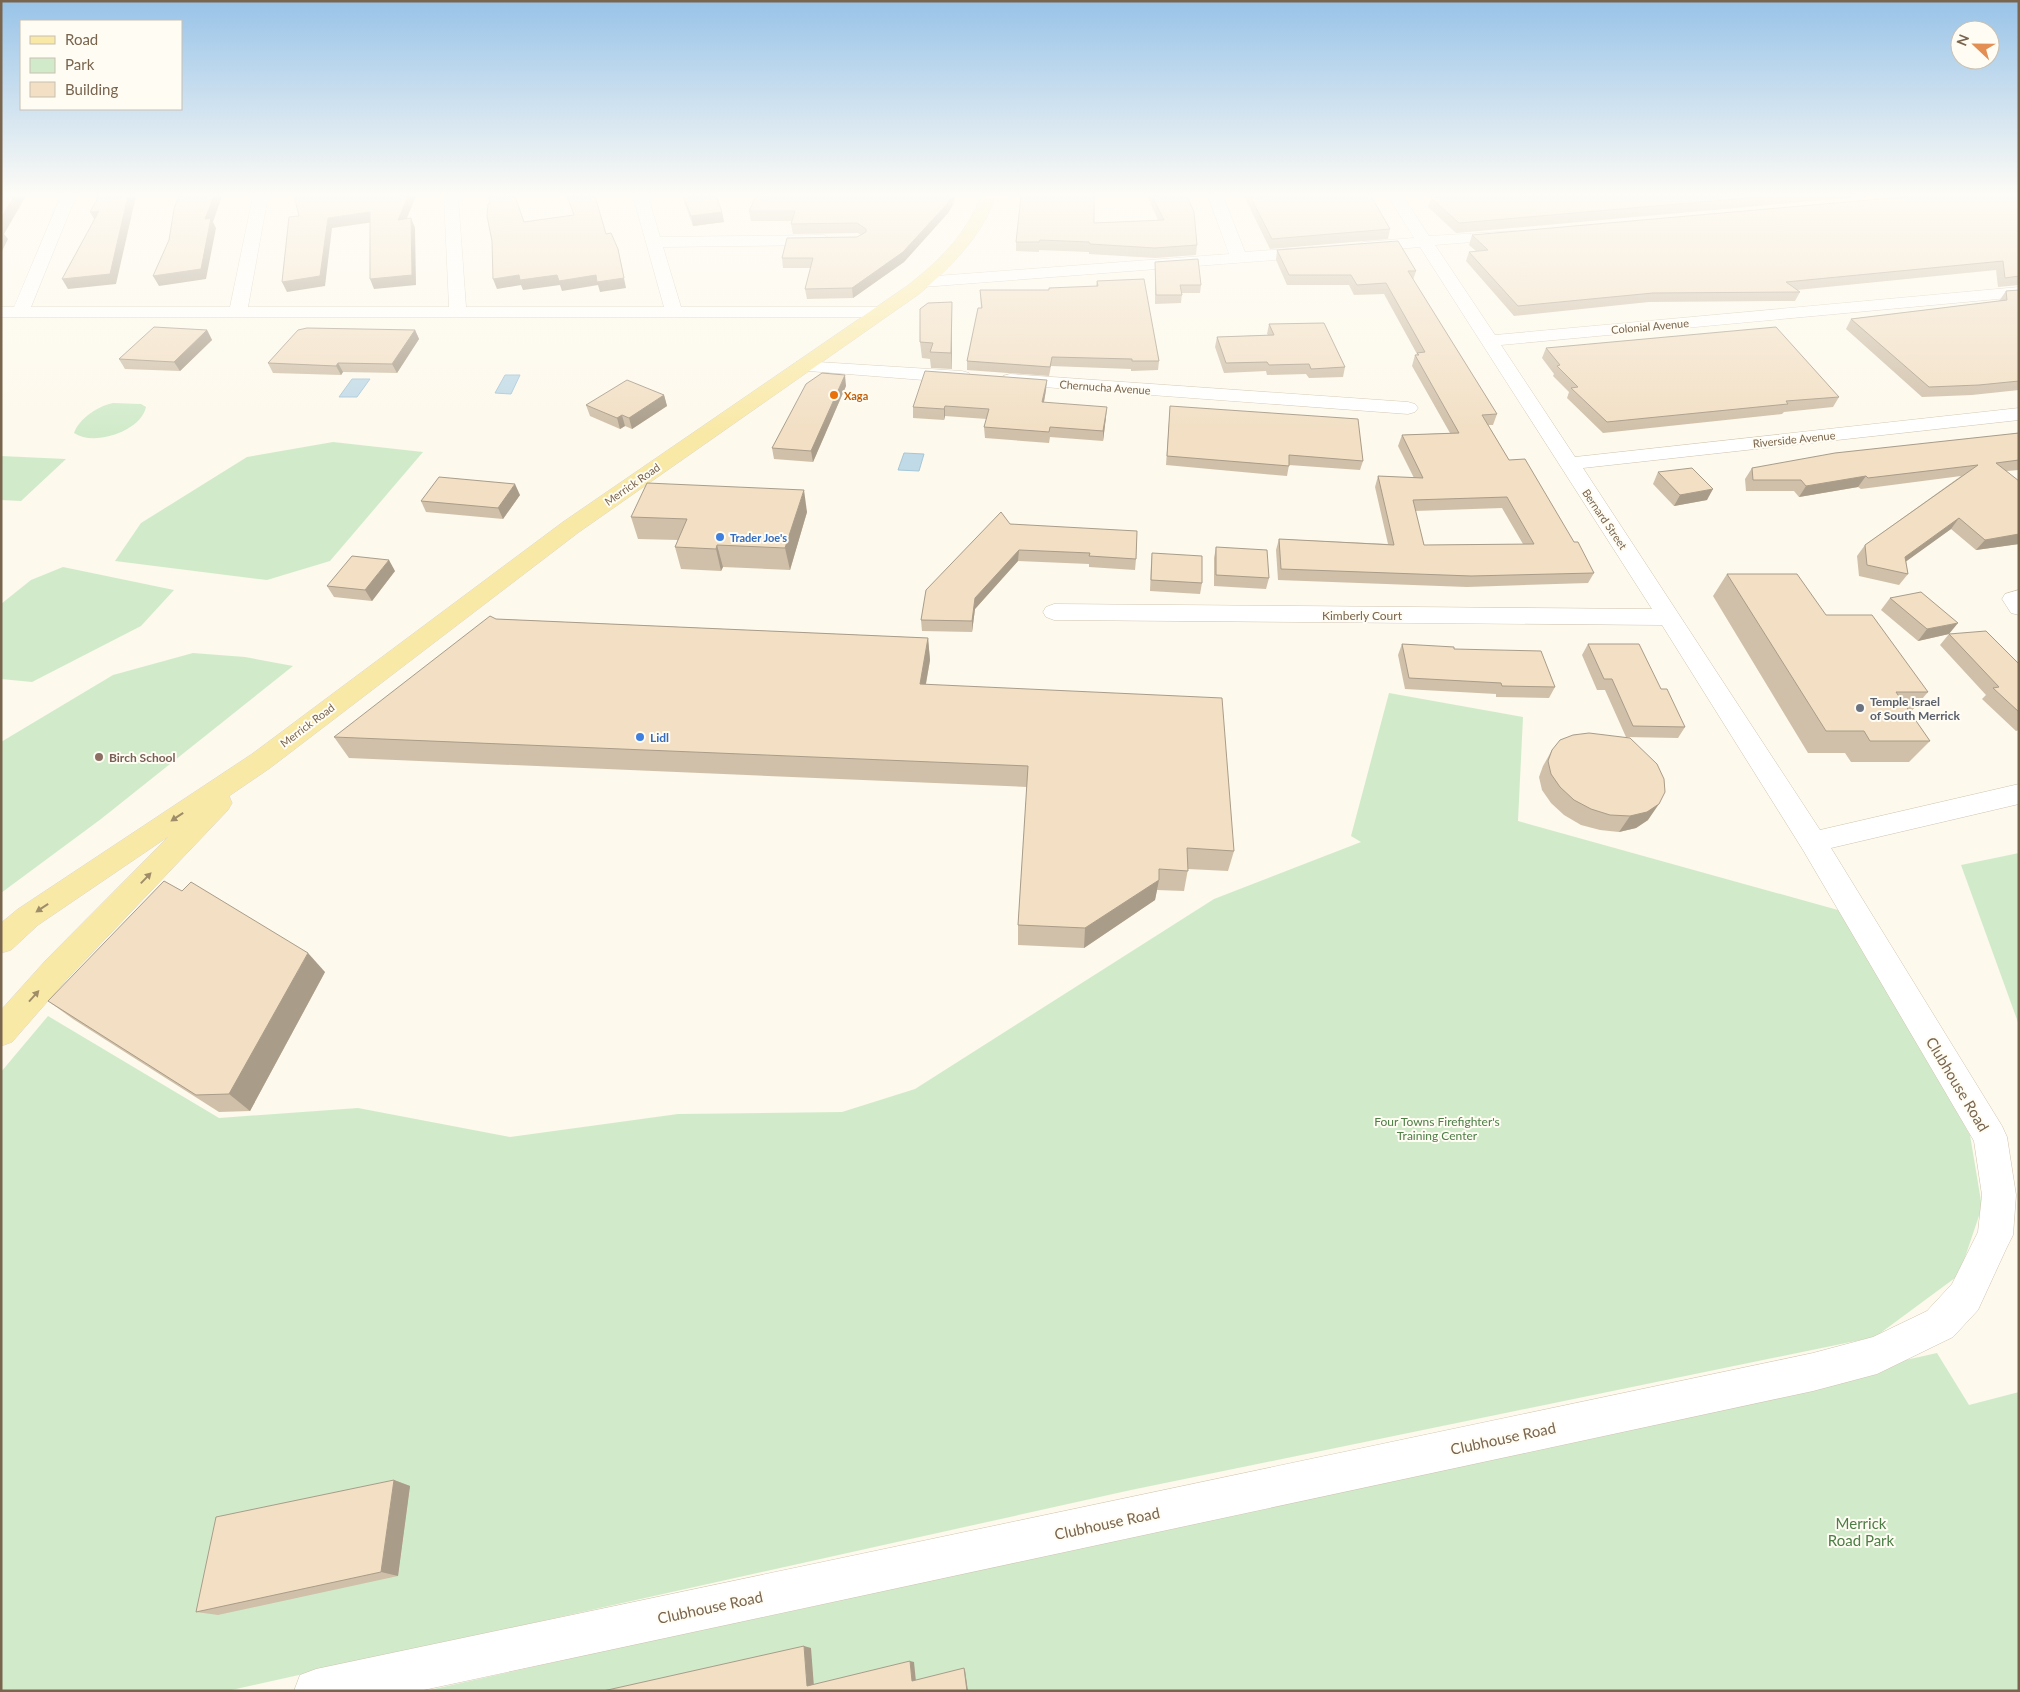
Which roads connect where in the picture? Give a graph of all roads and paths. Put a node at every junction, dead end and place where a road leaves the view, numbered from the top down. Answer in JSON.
{"nodes":[{"id":1,"x":36,"y":275,"type":"edge"},
{"id":2,"x":245,"y":275,"type":"edge"},
{"id":3,"x":456,"y":275,"type":"edge"},
{"id":4,"x":663,"y":275,"type":"edge"},
{"id":5,"x":931,"y":275,"type":"edge"},
{"id":6,"x":1016,"y":275,"type":"edge"},
{"id":7,"x":1446,"y":275,"type":"edge"},
{"id":8,"x":923,"y":282,"type":"junction"},
{"id":9,"x":2019,"y":292,"type":"edge"},
{"id":10,"x":1,"y":312,"type":"edge"},
{"id":11,"x":20,"y":312,"type":"junction"},
{"id":12,"x":238,"y":312,"type":"junction"},
{"id":13,"x":458,"y":312,"type":"junction"},
{"id":14,"x":674,"y":312,"type":"junction"},
{"id":15,"x":881,"y":312,"type":"junction"},
{"id":16,"x":1490,"y":341,"type":"junction"},
{"id":17,"x":802,"y":366,"type":"junction"},
{"id":18,"x":1408,"y":408,"type":"dead end"},
{"id":19,"x":2019,"y":414,"type":"edge"},
{"id":20,"x":1568,"y":464,"type":"junction"},
{"id":21,"x":2019,"y":597,"type":"edge"},
{"id":22,"x":2019,"y":608,"type":"edge"},
{"id":23,"x":1054,"y":612,"type":"dead end"},
{"id":24,"x":1670,"y":617,"type":"junction"},
{"id":25,"x":261,"y":761,"type":"junction"},
{"id":26,"x":2019,"y":794,"type":"edge"},
{"id":27,"x":1813,"y":842,"type":"junction"},
{"id":28,"x":1,"y":941,"type":"edge"},
{"id":29,"x":1,"y":1032,"type":"edge"},
{"id":30,"x":316,"y":1691,"type":"edge"}],
"edges":[{"from":1,"to":11,"type":"street"},
{"from":2,"to":12,"type":"street"},
{"from":3,"to":13,"type":"street"},
{"from":4,"to":14,"type":"street"},
{"from":5,"to":8,"type":"main road","name":"Merrick Road"},
{"from":6,"to":8,"type":"street"},
{"from":7,"to":16,"type":"street","name":"Bernard Street"},
{"from":8,"to":15,"type":"main road","name":"Merrick Road"},
{"from":9,"to":16,"type":"street","name":"Colonial Avenue"},
{"from":10,"to":11,"type":"street"},
{"from":11,"to":12,"type":"street"},
{"from":12,"to":13,"type":"street"},
{"from":13,"to":14,"type":"street"},
{"from":14,"to":15,"type":"street"},
{"from":15,"to":17,"type":"main road","name":"Merrick Road"},
{"from":16,"to":20,"type":"street","name":"Bernard Street"},
{"from":17,"to":18,"type":"street","name":"Chernucha Avenue"},
{"from":17,"to":25,"type":"main road","name":"Merrick Road"},
{"from":19,"to":20,"type":"street","name":"Riverside Avenue"},
{"from":20,"to":24,"type":"street","name":"Bernard Street"},
{"from":21,"to":22,"type":"street"},
{"from":23,"to":24,"type":"street","name":"Kimberly Court"},
{"from":24,"to":27,"type":"street","name":"Bernard Street"},
{"from":25,"to":28,"type":"main road","name":"Merrick Road","one_way":true},
{"from":29,"to":25,"type":"main road","name":"Merrick Road","one_way":true},
{"from":26,"to":27,"type":"street"},
{"from":27,"to":30,"type":"street","name":"Clubhouse Road"}]}
